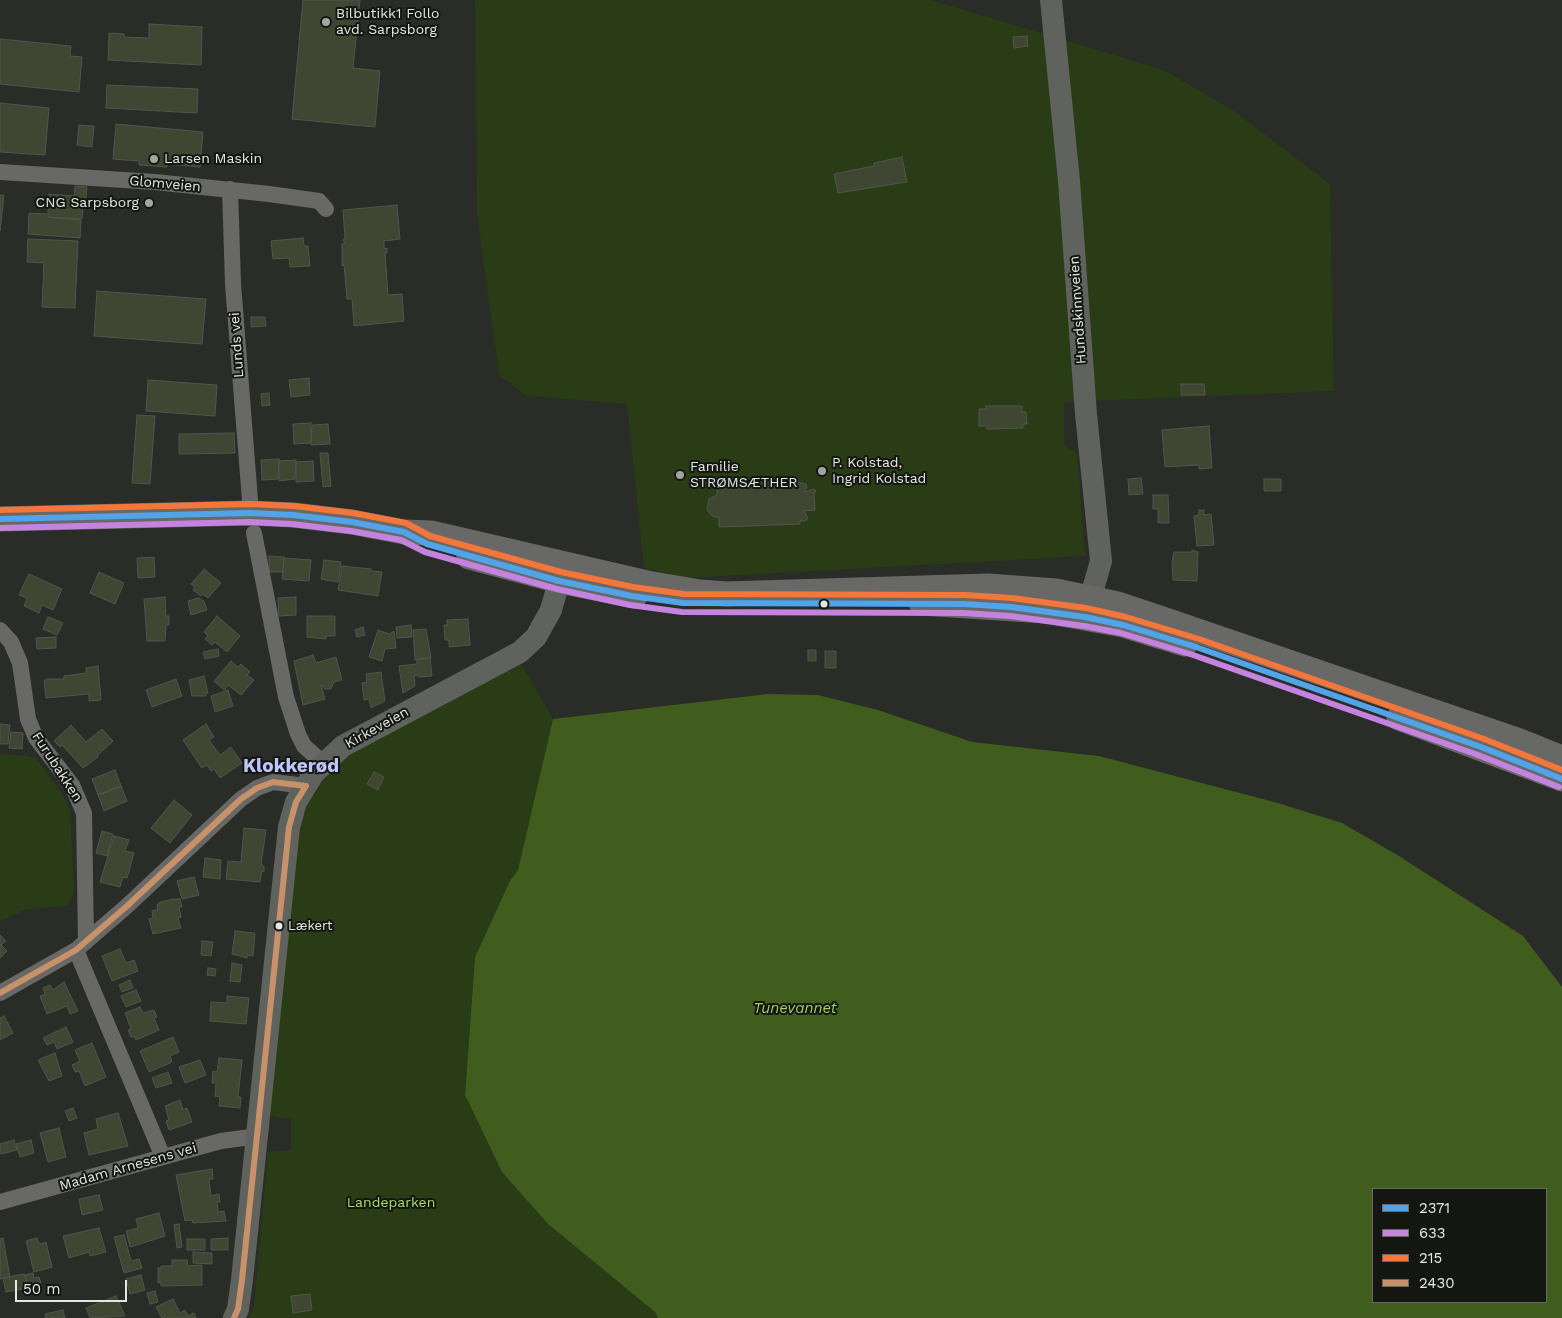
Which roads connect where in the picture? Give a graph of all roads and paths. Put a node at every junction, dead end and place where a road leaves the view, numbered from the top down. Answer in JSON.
{"nodes":[{"id":1,"x":1051,"y":0,"type":"edge"},
{"id":2,"x":0,"y":172,"type":"edge"},
{"id":3,"x":230,"y":190,"type":"junction"},
{"id":4,"x":326,"y":209,"type":"dead end"},
{"id":5,"x":250,"y":500,"type":"dead end"},
{"id":6,"x":0,"y":519,"type":"edge"},
{"id":7,"x":254,"y":533,"type":"dead end"},
{"id":8,"x":562,"y":572,"type":"junction"},
{"id":9,"x":1088,"y":607,"type":"junction"},
{"id":10,"x":0,"y":630,"type":"edge"},
{"id":11,"x":1562,"y":758,"type":"edge"},
{"id":12,"x":323,"y":763,"type":"junction"},
{"id":13,"x":1562,"y":779,"type":"edge"},
{"id":14,"x":306,"y":786,"type":"junction"},
{"id":15,"x":81,"y":946,"type":"junction"},
{"id":16,"x":0,"y":993,"type":"edge"},
{"id":17,"x":258,"y":1136,"type":"junction"},
{"id":18,"x":163,"y":1157,"type":"junction"},
{"id":19,"x":0,"y":1202,"type":"edge"},
{"id":20,"x":234,"y":1318,"type":"edge"}],
"edges":[{"from":1,"to":9,"type":"street","name":"Hundskinnveien"},
{"from":2,"to":3,"type":"street","name":"Glomveien"},
{"from":3,"to":4,"type":"street","name":"Glomveien"},
{"from":3,"to":5,"type":"street","name":"Lunds vei"},
{"from":6,"to":8,"type":"main road"},
{"from":7,"to":12,"type":"street"},
{"from":8,"to":9,"type":"main road"},
{"from":8,"to":12,"type":"street","name":"Kirkeveien"},
{"from":9,"to":11,"type":"main road"},
{"from":9,"to":13,"type":"main road"},
{"from":10,"to":15,"type":"street","name":"Furubakken"},
{"from":12,"to":14,"type":"street","name":"Kirkeveien"},
{"from":14,"to":15,"type":"street"},
{"from":14,"to":17,"type":"street","name":"Kirkeveien"},
{"from":15,"to":16,"type":"street"},
{"from":15,"to":18,"type":"street","name":"Furubakken"},
{"from":17,"to":18,"type":"street","name":"Madam Arnesens vei"},
{"from":17,"to":20,"type":"street","name":"Kirkeveien"},
{"from":18,"to":19,"type":"street","name":"Madam Arnesens vei"}]}
